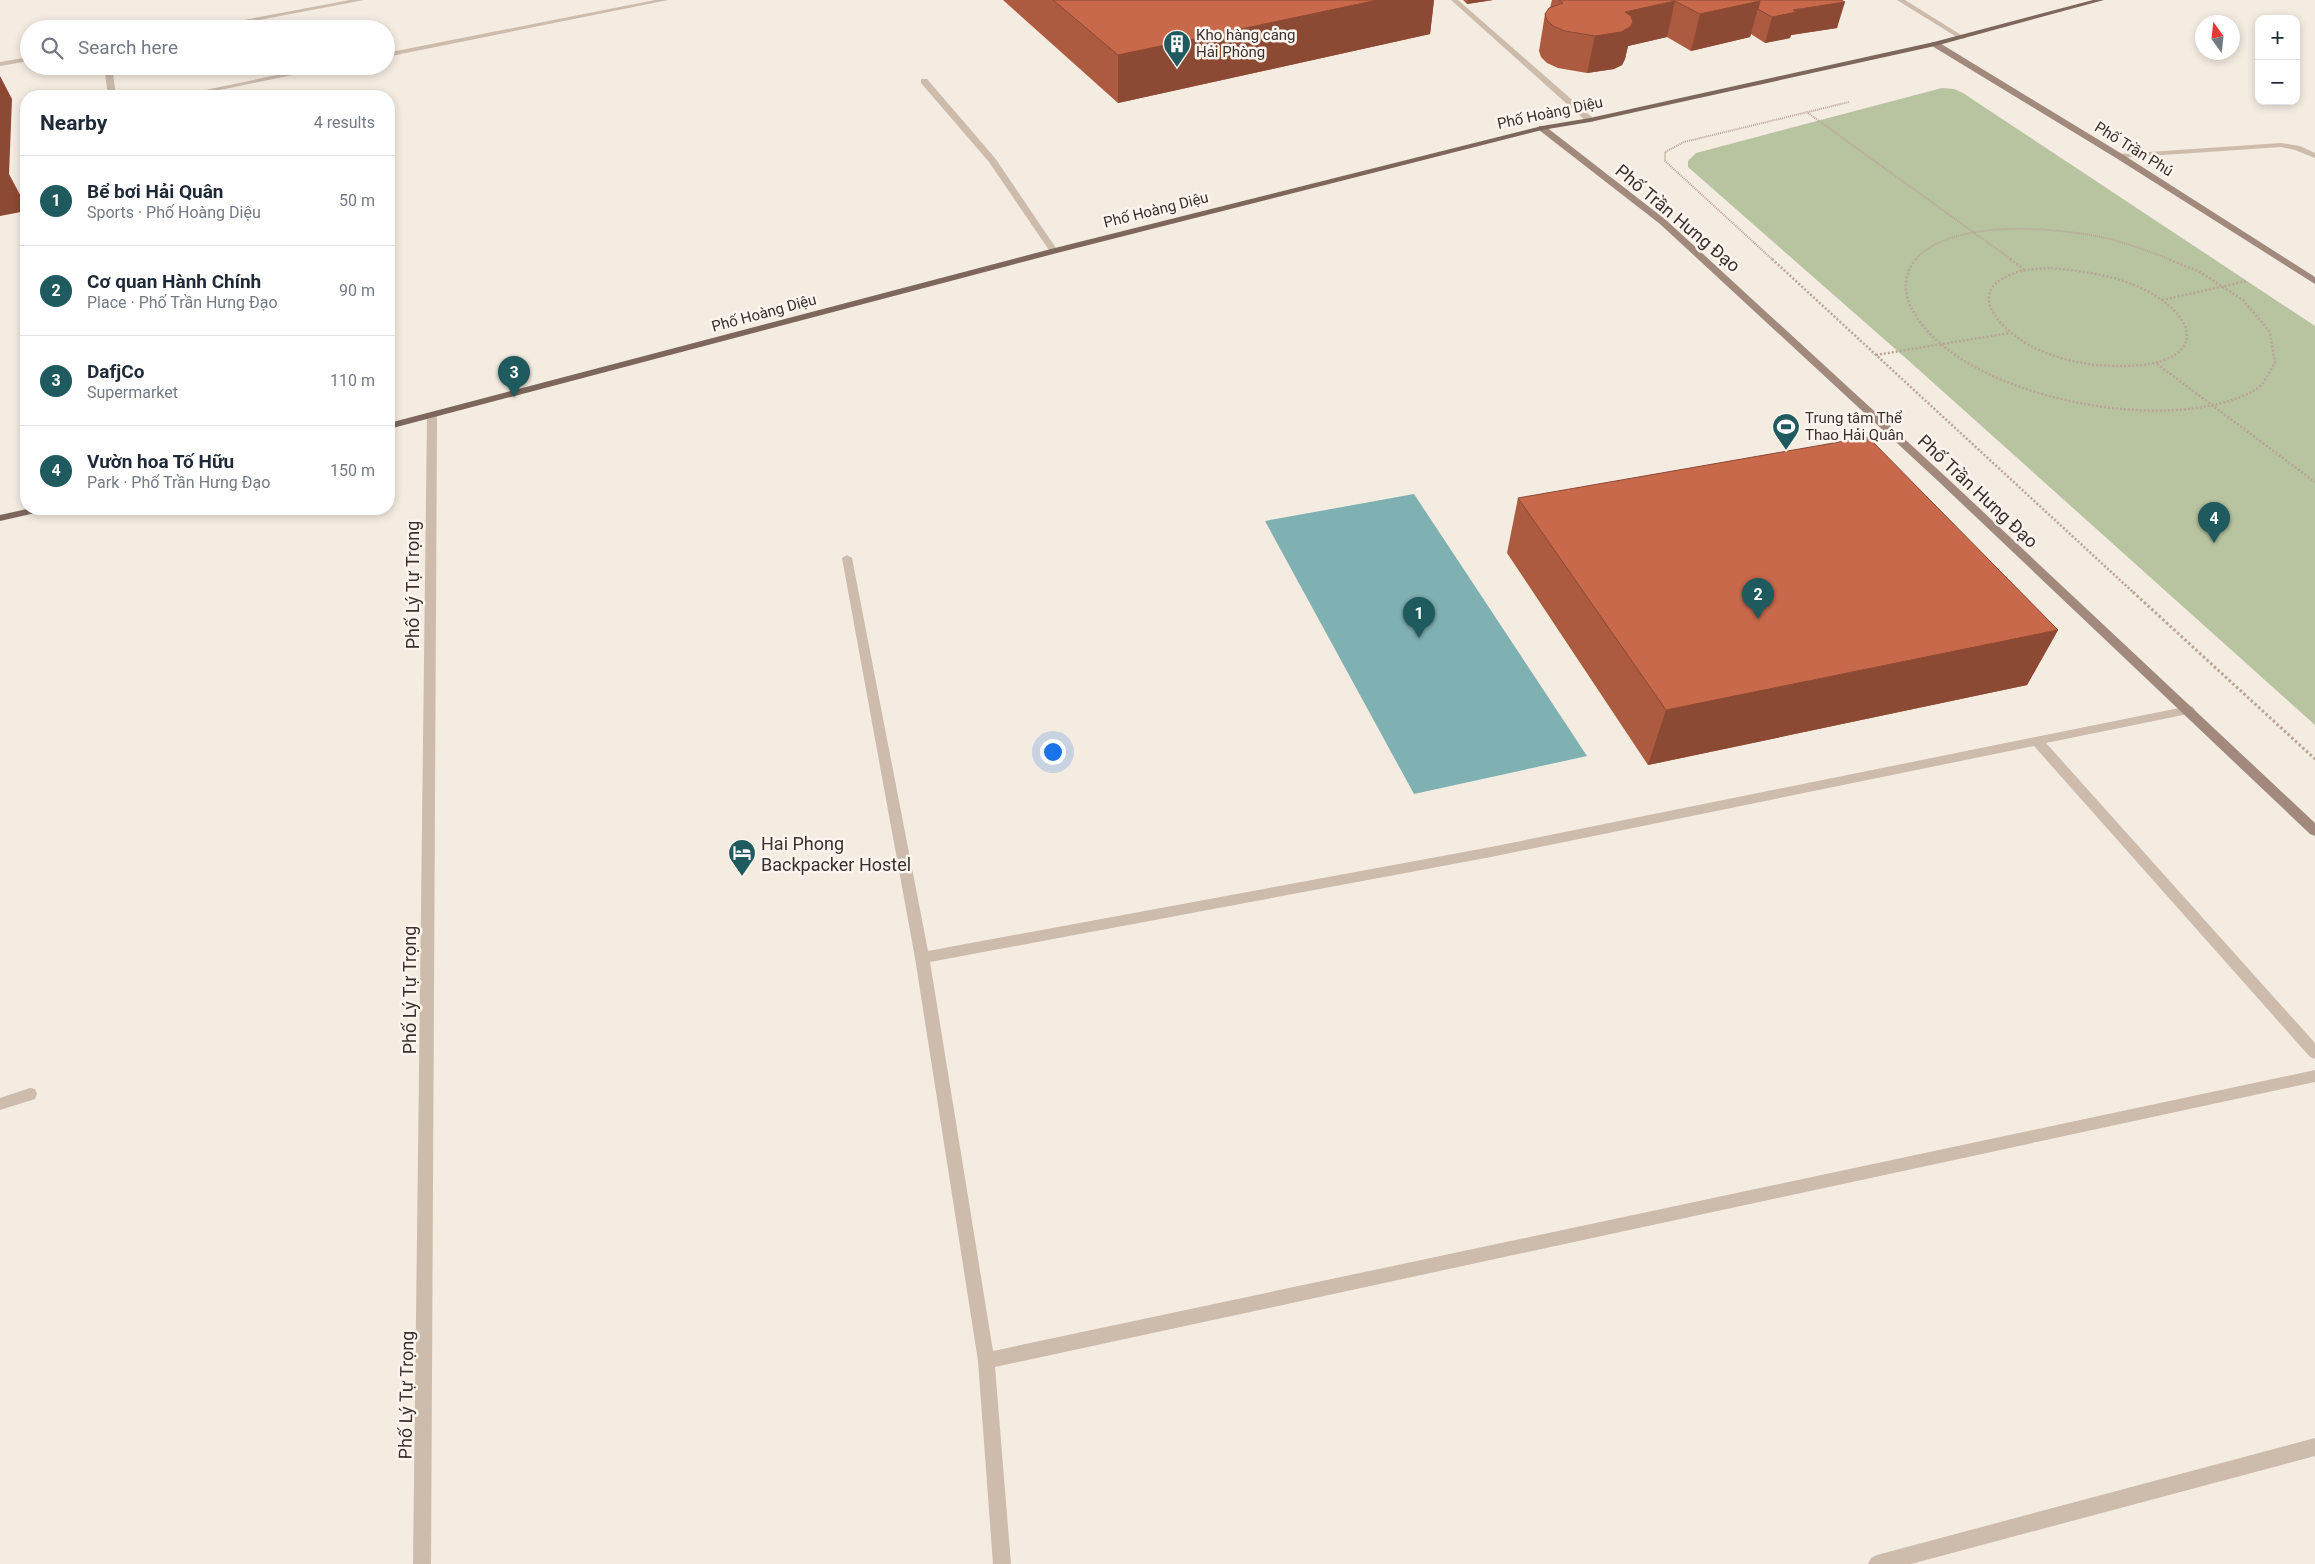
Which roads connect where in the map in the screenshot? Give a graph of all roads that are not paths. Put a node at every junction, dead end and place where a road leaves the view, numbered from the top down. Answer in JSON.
{"nodes":[{"id":1,"x":361,"y":0,"type":"edge"},
{"id":2,"x":666,"y":0,"type":"edge"},
{"id":3,"x":1454,"y":0,"type":"edge"},
{"id":4,"x":1900,"y":0,"type":"edge"},
{"id":5,"x":2101,"y":0,"type":"edge"},
{"id":6,"x":249,"y":20,"type":"edge"},
{"id":7,"x":1962,"y":38,"type":"junction"},
{"id":8,"x":1936,"y":44,"type":"junction"},
{"id":9,"x":395,"y":54,"type":"edge"},
{"id":10,"x":20,"y":61,"type":"edge"},
{"id":11,"x":0,"y":64,"type":"edge"},
{"id":12,"x":109,"y":75,"type":"edge"},
{"id":13,"x":287,"y":75,"type":"edge"},
{"id":14,"x":924,"y":81,"type":"dead end"},
{"id":15,"x":111,"y":90,"type":"edge"},
{"id":16,"x":211,"y":90,"type":"edge"},
{"id":17,"x":1590,"y":120,"type":"junction"},
{"id":18,"x":1542,"y":128,"type":"junction"},
{"id":19,"x":2119,"y":156,"type":"junction"},
{"id":20,"x":2315,"y":156,"type":"edge"},
{"id":21,"x":1054,"y":251,"type":"junction"},
{"id":22,"x":2315,"y":281,"type":"edge"},
{"id":23,"x":432,"y":416,"type":"junction"},
{"id":24,"x":395,"y":425,"type":"edge"},
{"id":25,"x":20,"y":514,"type":"edge"},
{"id":26,"x":0,"y":518,"type":"edge"},
{"id":27,"x":848,"y":558,"type":"dead end"},
{"id":28,"x":2189,"y":710,"type":"junction"},
{"id":29,"x":2038,"y":742,"type":"junction"},
{"id":30,"x":2315,"y":831,"type":"edge"},
{"id":31,"x":922,"y":958,"type":"junction"},
{"id":32,"x":2315,"y":1054,"type":"edge"},
{"id":33,"x":2315,"y":1076,"type":"edge"},
{"id":34,"x":30,"y":1094,"type":"dead end"},
{"id":35,"x":0,"y":1104,"type":"edge"},
{"id":36,"x":986,"y":1361,"type":"junction"},
{"id":37,"x":2315,"y":1447,"type":"edge"},
{"id":38,"x":422,"y":1564,"type":"edge"},
{"id":39,"x":1002,"y":1564,"type":"edge"},
{"id":40,"x":1877,"y":1564,"type":"edge"}],
"edges":[{"from":1,"to":6,"type":"street"},
{"from":2,"to":9,"type":"street"},
{"from":3,"to":17,"type":"street"},
{"from":4,"to":7,"type":"street"},
{"from":5,"to":7,"type":"main road","name":"Phố Hoàng Diệu"},
{"from":7,"to":8,"type":"main road","name":"Phố Hoàng Diệu"},
{"from":8,"to":17,"type":"main road","name":"Phố Hoàng Diệu"},
{"from":8,"to":19,"type":"main road","name":"Phố Trần Phú"},
{"from":10,"to":11,"type":"street"},
{"from":12,"to":15,"type":"street"},
{"from":13,"to":16,"type":"street"},
{"from":14,"to":21,"type":"street"},
{"from":17,"to":18,"type":"main road","name":"Phố Hoàng Diệu"},
{"from":18,"to":21,"type":"main road","name":"Phố Hoàng Diệu"},
{"from":18,"to":28,"type":"main road","name":"Phố Trần Hưng Đạo"},
{"from":19,"to":20,"type":"street"},
{"from":19,"to":22,"type":"main road","name":"Phố Trần Phú"},
{"from":21,"to":23,"type":"main road","name":"Phố Hoàng Diệu"},
{"from":23,"to":24,"type":"main road","name":"Phố Hoàng Diệu"},
{"from":23,"to":38,"type":"street","name":"Phố Lý Tự Trọng"},
{"from":25,"to":26,"type":"main road"},
{"from":27,"to":31,"type":"street"},
{"from":28,"to":29,"type":"street"},
{"from":28,"to":30,"type":"main road","name":"Phố Trần Hưng Đạo"},
{"from":29,"to":31,"type":"street"},
{"from":29,"to":32,"type":"street"},
{"from":31,"to":36,"type":"street"},
{"from":33,"to":36,"type":"street"},
{"from":34,"to":35,"type":"street"},
{"from":36,"to":39,"type":"street"},
{"from":37,"to":40,"type":"street"}]}
